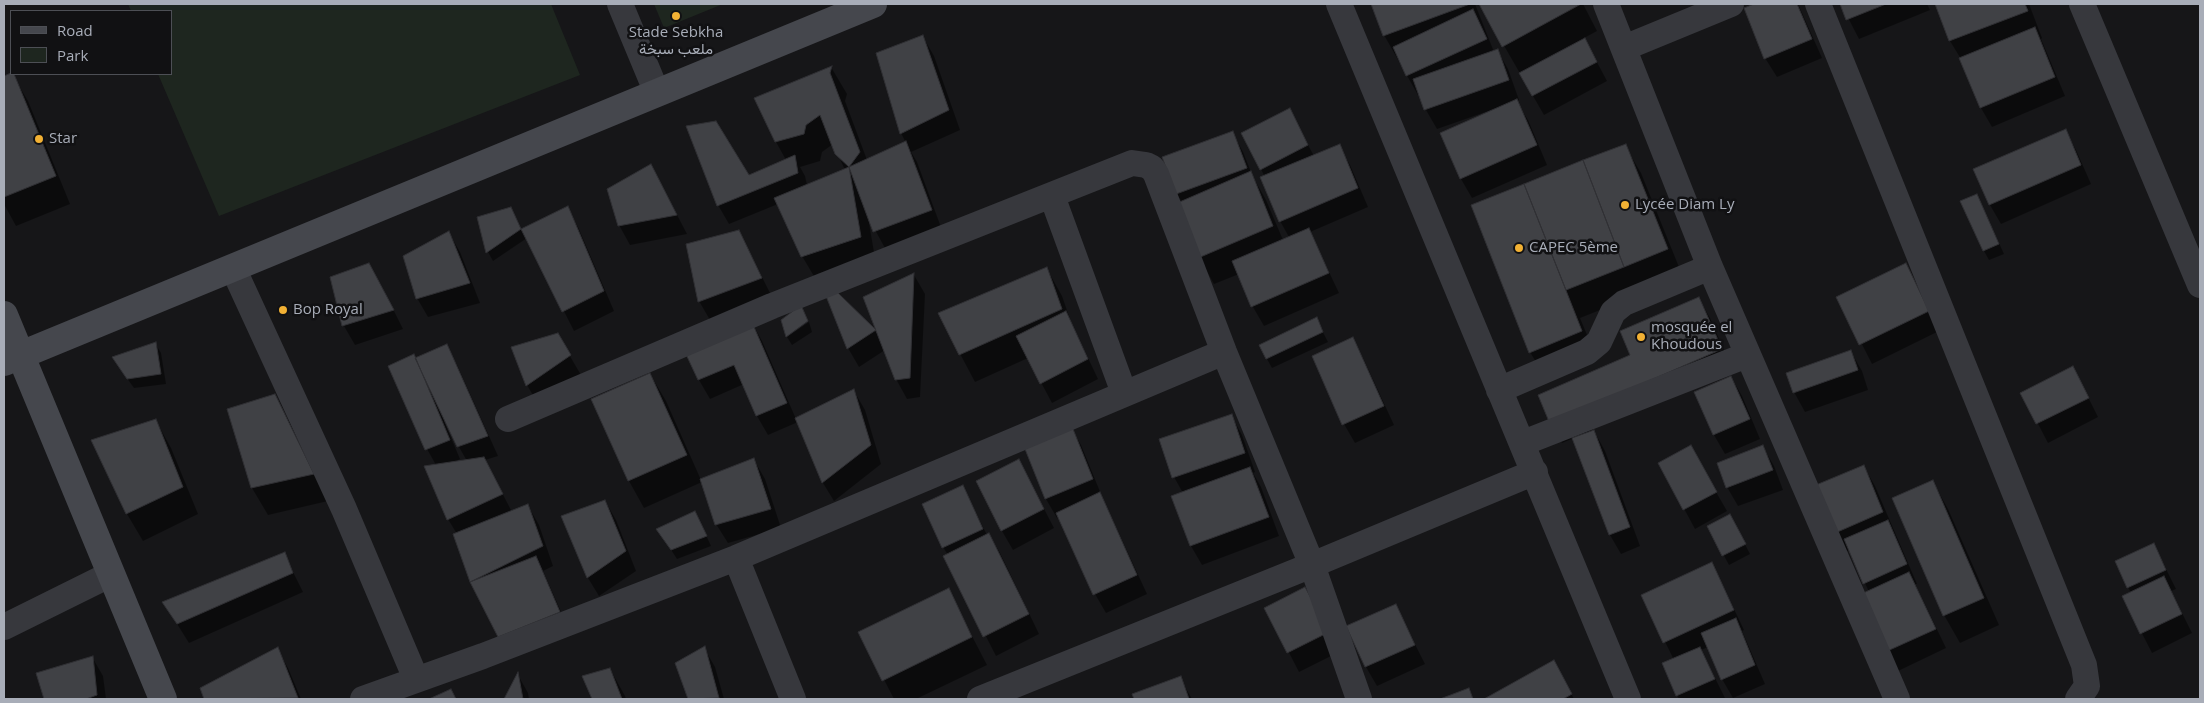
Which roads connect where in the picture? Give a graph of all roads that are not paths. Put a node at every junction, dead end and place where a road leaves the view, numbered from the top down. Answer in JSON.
{"nodes":[{"id":1,"x":620,"y":4,"type":"edge"},
{"id":2,"x":873,"y":4,"type":"edge"},
{"id":3,"x":1339,"y":4,"type":"edge"},
{"id":4,"x":1606,"y":4,"type":"edge"},
{"id":5,"x":1731,"y":4,"type":"edge"},
{"id":6,"x":1818,"y":4,"type":"edge"},
{"id":7,"x":2082,"y":4,"type":"edge"},
{"id":8,"x":1624,"y":48,"type":"junction"},
{"id":9,"x":657,"y":93,"type":"junction"},
{"id":10,"x":1052,"y":196,"type":"junction"},
{"id":11,"x":1710,"y":267,"type":"junction"},
{"id":12,"x":233,"y":268,"type":"junction"},
{"id":13,"x":2200,"y":285,"type":"edge"},
{"id":14,"x":4,"y":315,"type":"edge"},
{"id":15,"x":1224,"y":352,"type":"junction"},
{"id":16,"x":1747,"y":356,"type":"junction"},
{"id":17,"x":12,"y":359,"type":"edge"},
{"id":18,"x":1499,"y":390,"type":"junction"},
{"id":19,"x":1124,"y":393,"type":"junction"},
{"id":20,"x":508,"y":418,"type":"dead end"},
{"id":21,"x":1523,"y":443,"type":"junction"},
{"id":22,"x":1535,"y":472,"type":"junction"},
{"id":23,"x":736,"y":558,"type":"junction"},
{"id":24,"x":1312,"y":565,"type":"junction"},
{"id":25,"x":111,"y":574,"type":"junction"},
{"id":26,"x":4,"y":627,"type":"edge"},
{"id":27,"x":416,"y":679,"type":"junction"},
{"id":28,"x":162,"y":699,"type":"edge"},
{"id":29,"x":363,"y":699,"type":"edge"},
{"id":30,"x":793,"y":699,"type":"edge"},
{"id":31,"x":980,"y":699,"type":"edge"},
{"id":32,"x":1359,"y":699,"type":"edge"},
{"id":33,"x":1628,"y":699,"type":"edge"},
{"id":34,"x":1897,"y":699,"type":"edge"},
{"id":35,"x":2078,"y":699,"type":"edge"}],
"edges":[{"from":1,"to":9,"type":"street"},
{"from":2,"to":9,"type":"street"},
{"from":3,"to":18,"type":"street"},
{"from":4,"to":8,"type":"street"},
{"from":5,"to":8,"type":"street"},
{"from":6,"to":35,"type":"street"},
{"from":7,"to":13,"type":"street"},
{"from":8,"to":11,"type":"street"},
{"from":9,"to":12,"type":"street"},
{"from":10,"to":15,"type":"street"},
{"from":10,"to":19,"type":"street"},
{"from":10,"to":20,"type":"street"},
{"from":11,"to":16,"type":"street"},
{"from":11,"to":18,"type":"street"},
{"from":12,"to":17,"type":"street"},
{"from":12,"to":27,"type":"street"},
{"from":14,"to":17,"type":"street"},
{"from":15,"to":19,"type":"street"},
{"from":15,"to":24,"type":"street"},
{"from":16,"to":21,"type":"street"},
{"from":16,"to":34,"type":"street"},
{"from":17,"to":25,"type":"street"},
{"from":18,"to":21,"type":"street"},
{"from":19,"to":23,"type":"street"},
{"from":21,"to":22,"type":"street"},
{"from":22,"to":24,"type":"street"},
{"from":22,"to":33,"type":"street"},
{"from":23,"to":27,"type":"street"},
{"from":23,"to":30,"type":"street"},
{"from":24,"to":31,"type":"street"},
{"from":24,"to":32,"type":"street"},
{"from":25,"to":26,"type":"street"},
{"from":25,"to":28,"type":"street"},
{"from":27,"to":29,"type":"street"}]}
